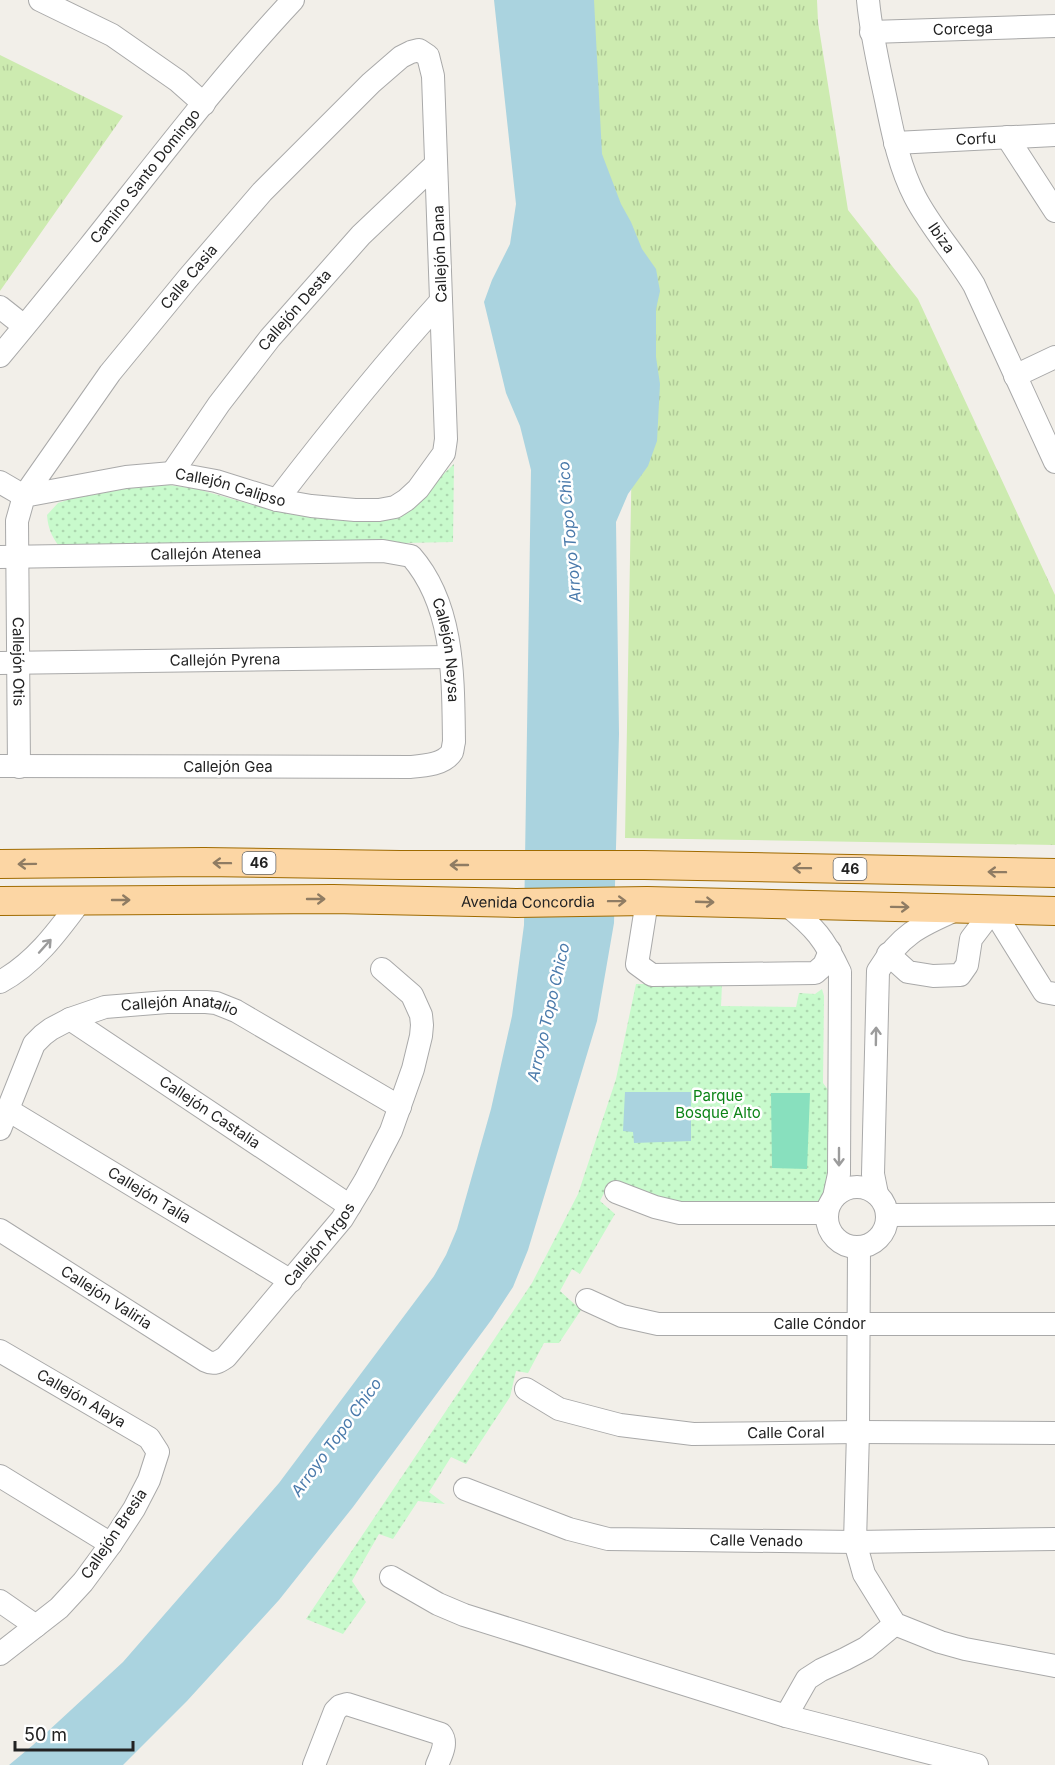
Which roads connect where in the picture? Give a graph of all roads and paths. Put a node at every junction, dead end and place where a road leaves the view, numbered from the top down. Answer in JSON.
{"nodes":[{"id":1,"x":40,"y":0,"type":"edge"},
{"id":2,"x":292,"y":0,"type":"edge"},
{"id":3,"x":868,"y":0,"type":"edge"},
{"id":4,"x":1055,"y":26,"type":"edge"},
{"id":5,"x":871,"y":32,"type":"junction"},
{"id":6,"x":428,"y":56,"type":"joint"},
{"id":7,"x":204,"y":104,"type":"junction"},
{"id":8,"x":1055,"y":135,"type":"edge"},
{"id":9,"x":1008,"y":137,"type":"junction"},
{"id":10,"x":895,"y":143,"type":"junction"},
{"id":11,"x":436,"y":164,"type":"junction"},
{"id":12,"x":1055,"y":211,"type":"edge"},
{"id":13,"x":441,"y":301,"type":"junction"},
{"id":14,"x":0,"y":307,"type":"edge"},
{"id":15,"x":24,"y":326,"type":"junction"},
{"id":16,"x":0,"y":356,"type":"edge"},
{"id":17,"x":1055,"y":357,"type":"edge"},
{"id":18,"x":1016,"y":376,"type":"junction"},
{"id":19,"x":444,"y":453,"type":"joint"},
{"id":20,"x":1055,"y":462,"type":"edge"},
{"id":21,"x":172,"y":473,"type":"junction"},
{"id":22,"x":0,"y":482,"type":"edge"},
{"id":23,"x":24,"y":496,"type":"junction"},
{"id":24,"x":277,"y":500,"type":"junction"},
{"id":25,"x":9,"y":516,"type":"edge"},
{"id":26,"x":411,"y":556,"type":"joint"},
{"id":27,"x":9,"y":557,"type":"edge"},
{"id":28,"x":450,"y":657,"type":"junction"},
{"id":29,"x":9,"y":663,"type":"edge"},
{"id":30,"x":451,"y":752,"type":"joint"},
{"id":31,"x":9,"y":767,"type":"edge"},
{"id":32,"x":0,"y":864,"type":"edge"},
{"id":33,"x":1055,"y":873,"type":"edge"},
{"id":34,"x":81,"y":900,"type":"junction"},
{"id":35,"x":0,"y":901,"type":"edge"},
{"id":36,"x":647,"y":901,"type":"junction"},
{"id":37,"x":787,"y":904,"type":"junction"},
{"id":38,"x":960,"y":909,"type":"junction"},
{"id":39,"x":993,"y":910,"type":"junction"},
{"id":40,"x":1055,"y":911,"type":"edge"},
{"id":41,"x":835,"y":961,"type":"junction"},
{"id":42,"x":883,"y":963,"type":"junction"},
{"id":43,"x":382,"y":969,"type":"dead end"},
{"id":44,"x":0,"y":982,"type":"edge"},
{"id":45,"x":1055,"y":994,"type":"edge"},
{"id":46,"x":70,"y":1019,"type":"junction"},
{"id":47,"x":840,"y":1064,"type":"junction"},
{"id":48,"x":876,"y":1064,"type":"junction"},
{"id":49,"x":400,"y":1107,"type":"junction"},
{"id":50,"x":4,"y":1119,"type":"edge"},
{"id":51,"x":616,"y":1192,"type":"dead end"},
{"id":52,"x":877,"y":1194,"type":"junction"},
{"id":53,"x":831,"y":1205,"type":"junction"},
{"id":54,"x":350,"y":1206,"type":"junction"},
{"id":55,"x":1055,"y":1214,"type":"edge"},
{"id":56,"x":887,"y":1215,"type":"junction"},
{"id":57,"x":0,"y":1230,"type":"edge"},
{"id":58,"x":859,"y":1247,"type":"junction"},
{"id":59,"x":291,"y":1281,"type":"junction"},
{"id":60,"x":587,"y":1300,"type":"dead end"},
{"id":61,"x":858,"y":1324,"type":"junction"},
{"id":62,"x":1055,"y":1324,"type":"edge"},
{"id":63,"x":0,"y":1351,"type":"edge"},
{"id":64,"x":214,"y":1363,"type":"joint"},
{"id":65,"x":526,"y":1389,"type":"dead end"},
{"id":66,"x":858,"y":1432,"type":"junction"},
{"id":67,"x":1055,"y":1432,"type":"edge"},
{"id":68,"x":158,"y":1452,"type":"joint"},
{"id":69,"x":0,"y":1476,"type":"edge"},
{"id":70,"x":465,"y":1489,"type":"dead end"},
{"id":71,"x":1055,"y":1539,"type":"edge"},
{"id":72,"x":855,"y":1542,"type":"junction"},
{"id":73,"x":111,"y":1544,"type":"junction"},
{"id":74,"x":391,"y":1577,"type":"dead end"},
{"id":75,"x":0,"y":1601,"type":"edge"},
{"id":76,"x":895,"y":1624,"type":"junction"},
{"id":77,"x":36,"y":1626,"type":"junction"},
{"id":78,"x":0,"y":1654,"type":"edge"},
{"id":79,"x":1055,"y":1666,"type":"edge"},
{"id":80,"x":786,"y":1716,"type":"junction"},
{"id":81,"x":314,"y":1765,"type":"edge"},
{"id":82,"x":437,"y":1765,"type":"edge"},
{"id":83,"x":977,"y":1765,"type":"edge"}],
"edges":[{"from":1,"to":7,"type":"street"},
{"from":2,"to":7,"type":"street","name":"Camino Santo Domingo"},
{"from":3,"to":5,"type":"street","name":"Ibiza"},
{"from":4,"to":5,"type":"street","name":"Corcega"},
{"from":5,"to":10,"type":"street","name":"Ibiza"},
{"from":6,"to":11,"type":"street","name":"Callejón Dana"},
{"from":6,"to":23,"type":"street","name":"Calle Casia"},
{"from":7,"to":15,"type":"street","name":"Camino Santo Domingo"},
{"from":8,"to":9,"type":"street","name":"Corfu"},
{"from":9,"to":10,"type":"street","name":"Corfu"},
{"from":9,"to":12,"type":"street"},
{"from":10,"to":18,"type":"street","name":"Ibiza"},
{"from":11,"to":13,"type":"street","name":"Callejón Dana"},
{"from":11,"to":21,"type":"street","name":"Callejón Desta"},
{"from":13,"to":19,"type":"street","name":"Callejón Dana"},
{"from":13,"to":24,"type":"street"},
{"from":14,"to":15,"type":"street"},
{"from":15,"to":16,"type":"street","name":"Camino Santo Domingo"},
{"from":17,"to":18,"type":"street"},
{"from":18,"to":20,"type":"street","name":"Ibiza"},
{"from":19,"to":24,"type":"street","name":"Callejón Calipso"},
{"from":21,"to":23,"type":"street","name":"Callejón Calipso"},
{"from":21,"to":24,"type":"street","name":"Callejón Calipso"},
{"from":22,"to":23,"type":"street"},
{"from":23,"to":25,"type":"street","name":"Calle Casia"},
{"from":25,"to":27,"type":"street","name":"Calle Casia"},
{"from":26,"to":27,"type":"street","name":"Callejón Atenea"},
{"from":26,"to":28,"type":"street","name":"Callejón Neysa"},
{"from":27,"to":29,"type":"street","name":"Callejón Otis"},
{"from":28,"to":29,"type":"street","name":"Callejón Pyrena"},
{"from":28,"to":30,"type":"street","name":"Callejón Neysa"},
{"from":29,"to":31,"type":"street","name":"Callejón Otis"},
{"from":30,"to":31,"type":"street","name":"Callejón Gea"},
{"from":33,"to":32,"type":"main road","number":"46","one_way":true},
{"from":34,"to":35,"type":"main road","name":"Avenida Concordia"},
{"from":34,"to":36,"type":"main road","name":"Avenida Concordia","one_way":true},
{"from":44,"to":34,"type":"street","one_way":true},
{"from":36,"to":37,"type":"main road","name":"Avenida Concordia","one_way":true},
{"from":36,"to":41,"type":"street"},
{"from":37,"to":38,"type":"main road","name":"Avenida Concordia","one_way":true},
{"from":37,"to":41,"type":"street"},
{"from":38,"to":39,"type":"main road","name":"Avenida Concordia"},
{"from":38,"to":42,"type":"street"},
{"from":39,"to":40,"type":"main road","name":"Avenida Concordia"},
{"from":39,"to":42,"type":"street"},
{"from":39,"to":45,"type":"street"},
{"from":41,"to":42,"type":"street"},
{"from":41,"to":47,"type":"street"},
{"from":48,"to":42,"type":"street","one_way":true},
{"from":43,"to":49,"type":"street","name":"Callejón Argos"},
{"from":46,"to":49,"type":"street","name":"Callejón Anatalio"},
{"from":46,"to":50,"type":"street","name":"Callejón Anatalio"},
{"from":46,"to":54,"type":"street","name":"Callejón Castalia"},
{"from":47,"to":48,"type":"street"},
{"from":47,"to":53,"type":"street","one_way":true},
{"from":48,"to":52,"type":"street"},
{"from":49,"to":54,"type":"street","name":"Callejón Argos"},
{"from":50,"to":59,"type":"street","name":"Callejón Talía"},
{"from":51,"to":53,"type":"street"},
{"from":52,"to":53,"type":"street"},
{"from":52,"to":56,"type":"street"},
{"from":53,"to":58,"type":"street"},
{"from":54,"to":59,"type":"street","name":"Callejón Argos"},
{"from":55,"to":56,"type":"street"},
{"from":56,"to":58,"type":"street"},
{"from":57,"to":64,"type":"street","name":"Callejón Valiria"},
{"from":58,"to":61,"type":"street"},
{"from":59,"to":64,"type":"street","name":"Callejón Argos"},
{"from":60,"to":61,"type":"street","name":"Calle Cóndor"},
{"from":61,"to":62,"type":"street","name":"Calle Cóndor"},
{"from":61,"to":66,"type":"street"},
{"from":63,"to":68,"type":"street","name":"Callejón Alaya"},
{"from":65,"to":66,"type":"street","name":"Calle Coral"},
{"from":66,"to":67,"type":"street","name":"Calle Coral"},
{"from":66,"to":72,"type":"street"},
{"from":68,"to":73,"type":"street","name":"Callejón Bresia"},
{"from":69,"to":73,"type":"street"},
{"from":70,"to":72,"type":"street","name":"Calle Venado"},
{"from":71,"to":72,"type":"street","name":"Calle Venado"},
{"from":72,"to":76,"type":"street"},
{"from":73,"to":77,"type":"street","name":"Callejón Bresia"},
{"from":74,"to":80,"type":"street"},
{"from":75,"to":77,"type":"street"},
{"from":76,"to":79,"type":"street"},
{"from":76,"to":80,"type":"street"},
{"from":77,"to":78,"type":"street","name":"Callejón Bresia"},
{"from":80,"to":83,"type":"street"},
{"from":81,"to":82,"type":"street"}]}
